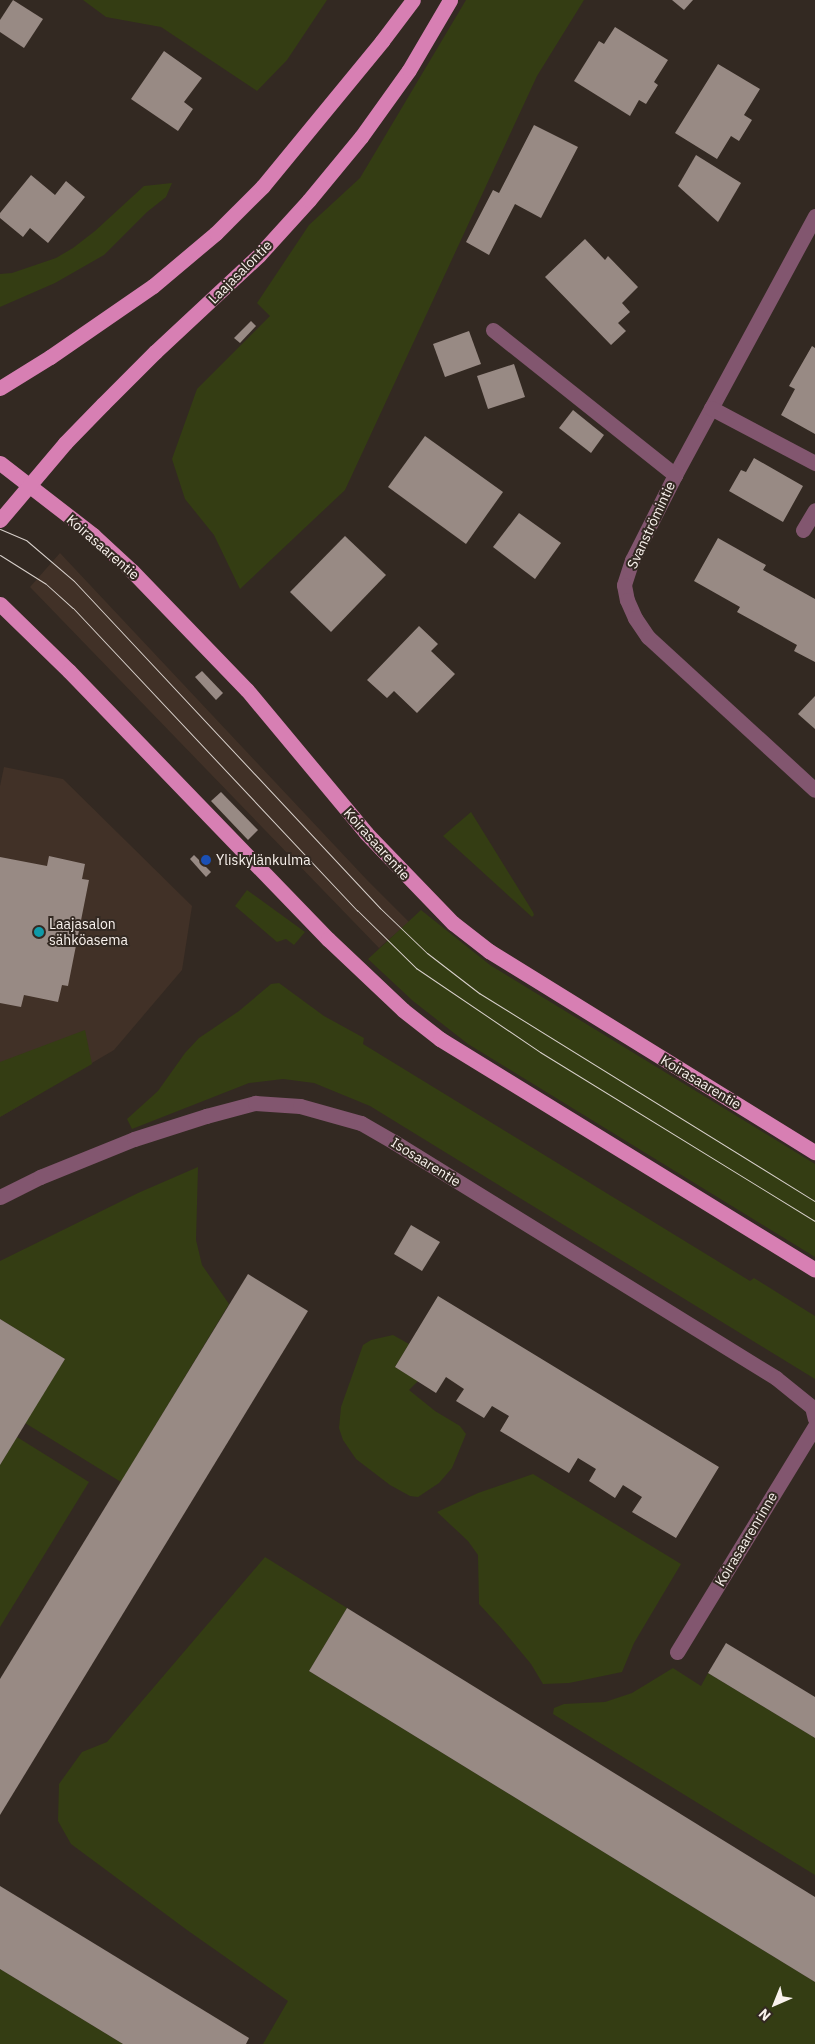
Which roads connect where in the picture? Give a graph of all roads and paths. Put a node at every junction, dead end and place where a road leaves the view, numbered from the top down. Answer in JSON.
{"nodes":[{"id":1,"x":413,"y":0,"type":"edge"},
{"id":2,"x":450,"y":0,"type":"edge"},
{"id":3,"x":815,"y":216,"type":"edge"},
{"id":4,"x":493,"y":330,"type":"dead end"},
{"id":5,"x":0,"y":388,"type":"edge"},
{"id":6,"x":710,"y":408,"type":"junction"},
{"id":7,"x":0,"y":462,"type":"edge"},
{"id":8,"x":815,"y":463,"type":"edge"},
{"id":9,"x":674,"y":475,"type":"junction"},
{"id":10,"x":30,"y":487,"type":"junction"},
{"id":11,"x":815,"y":510,"type":"edge"},
{"id":12,"x":0,"y":520,"type":"edge"},
{"id":13,"x":804,"y":530,"type":"dead end"},
{"id":14,"x":0,"y":604,"type":"edge"},
{"id":15,"x":815,"y":790,"type":"edge"},
{"id":16,"x":815,"y":1152,"type":"edge"},
{"id":17,"x":0,"y":1197,"type":"edge"},
{"id":18,"x":815,"y":1270,"type":"edge"},
{"id":19,"x":813,"y":1413,"type":"edge"},
{"id":20,"x":815,"y":1426,"type":"edge"},
{"id":21,"x":677,"y":1652,"type":"dead end"}],
"edges":[{"from":1,"to":5,"type":"main road"},
{"from":2,"to":10,"type":"main road","name":"Laajasalontie"},
{"from":3,"to":6,"type":"street","name":"Svanströmintie"},
{"from":4,"to":9,"type":"street"},
{"from":6,"to":8,"type":"street"},
{"from":6,"to":9,"type":"street","name":"Svanströmintie"},
{"from":7,"to":10,"type":"main road","name":"Koirasaarentie"},
{"from":9,"to":15,"type":"street","name":"Svanströmintie"},
{"from":10,"to":12,"type":"main road","name":"Laajasalontie"},
{"from":10,"to":16,"type":"main road","name":"Koirasaarentie"},
{"from":11,"to":13,"type":"street"},
{"from":14,"to":18,"type":"main road"},
{"from":17,"to":19,"type":"street","name":"Isosaarentie"},
{"from":20,"to":21,"type":"street","name":"Koirasaarenrinne"}]}
